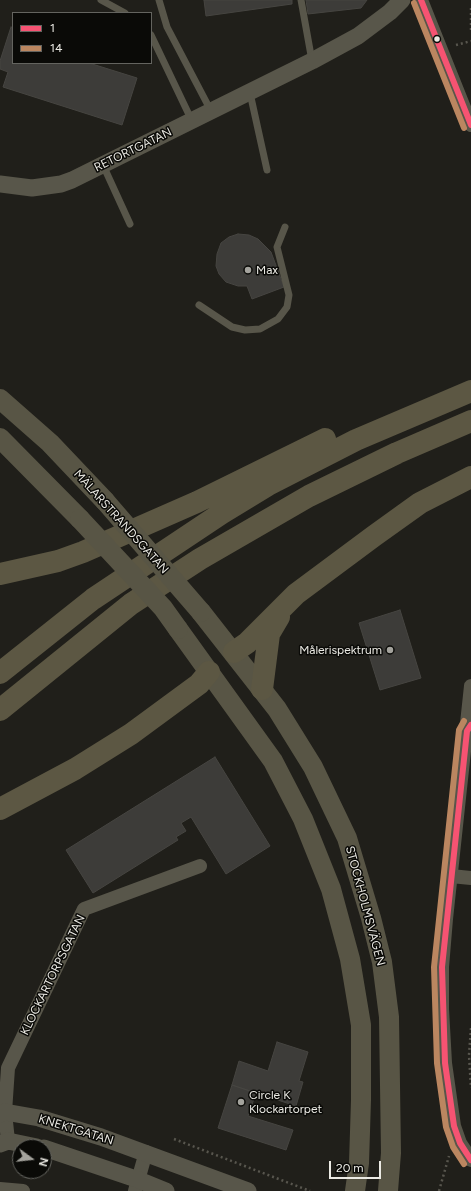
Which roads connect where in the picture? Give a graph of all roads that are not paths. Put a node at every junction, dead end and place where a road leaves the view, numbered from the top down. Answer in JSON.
{"nodes":[{"id":1,"x":100,"y":0,"type":"edge"},
{"id":2,"x":159,"y":0,"type":"edge"},
{"id":3,"x":300,"y":0,"type":"edge"},
{"id":4,"x":402,"y":0,"type":"edge"},
{"id":5,"x":421,"y":0,"type":"edge"},
{"id":6,"x":123,"y":12,"type":"edge"},
{"id":7,"x":152,"y":37,"type":"edge"},
{"id":8,"x":312,"y":61,"type":"junction"},
{"id":9,"x":250,"y":92,"type":"junction"},
{"id":10,"x":211,"y":112,"type":"junction"},
{"id":11,"x":192,"y":121,"type":"junction"},
{"id":12,"x":471,"y":125,"type":"edge"},
{"id":13,"x":103,"y":165,"type":"junction"},
{"id":14,"x":267,"y":170,"type":"dead end"},
{"id":15,"x":0,"y":184,"type":"edge"},
{"id":16,"x":130,"y":224,"type":"dead end"},
{"id":17,"x":285,"y":227,"type":"dead end"},
{"id":18,"x":199,"y":305,"type":"dead end"},
{"id":19,"x":471,"y":391,"type":"edge"},
{"id":20,"x":0,"y":399,"type":"edge"},
{"id":21,"x":471,"y":422,"type":"edge"},
{"id":22,"x":0,"y":438,"type":"edge"},
{"id":23,"x":356,"y":440,"type":"junction"},
{"id":24,"x":471,"y":477,"type":"edge"},
{"id":25,"x":0,"y":574,"type":"edge"},
{"id":26,"x":287,"y":603,"type":"junction"},
{"id":27,"x":234,"y":652,"type":"junction"},
{"id":28,"x":209,"y":672,"type":"junction"},
{"id":29,"x":0,"y":673,"type":"edge"},
{"id":30,"x":471,"y":686,"type":"edge"},
{"id":31,"x":262,"y":689,"type":"junction"},
{"id":32,"x":0,"y":710,"type":"edge"},
{"id":33,"x":469,"y":728,"type":"edge"},
{"id":34,"x":0,"y":809,"type":"edge"},
{"id":35,"x":200,"y":866,"type":"dead end"},
{"id":36,"x":451,"y":876,"type":"junction"},
{"id":37,"x":471,"y":878,"type":"edge"},
{"id":38,"x":3,"y":1113,"type":"edge"},
{"id":39,"x":4,"y":1143,"type":"edge"},
{"id":40,"x":52,"y":1151,"type":"edge"},
{"id":41,"x":146,"y":1152,"type":"junction"},
{"id":42,"x":471,"y":1160,"type":"edge"},
{"id":43,"x":137,"y":1185,"type":"edge"},
{"id":44,"x":0,"y":1189,"type":"edge"},
{"id":45,"x":23,"y":1191,"type":"edge"},
{"id":46,"x":166,"y":1191,"type":"edge"},
{"id":47,"x":248,"y":1191,"type":"edge"},
{"id":48,"x":355,"y":1191,"type":"edge"},
{"id":49,"x":388,"y":1191,"type":"edge"}],
"edges":[{"from":1,"to":6,"type":"lane"},
{"from":2,"to":10,"type":"lane"},
{"from":3,"to":8,"type":"lane"},
{"from":4,"to":8,"type":"street","name":"RETORTGATAN"},
{"from":5,"to":12,"type":"street"},
{"from":7,"to":11,"type":"lane"},
{"from":8,"to":9,"type":"street","name":"RETORTGATAN"},
{"from":9,"to":10,"type":"street","name":"RETORTGATAN"},
{"from":9,"to":14,"type":"lane"},
{"from":10,"to":11,"type":"street","name":"RETORTGATAN"},
{"from":11,"to":13,"type":"street","name":"RETORTGATAN"},
{"from":13,"to":15,"type":"street","name":"RETORTGATAN"},
{"from":13,"to":16,"type":"lane"},
{"from":17,"to":18,"type":"lane"},
{"from":19,"to":23,"type":"highway"},
{"from":20,"to":27,"type":"main road","name":"MÄLARSTRANDSGATAN","bridge":true},
{"from":21,"to":32,"type":"highway"},
{"from":22,"to":28,"type":"main road","bridge":true},
{"from":23,"to":25,"type":"highway"},
{"from":23,"to":29,"type":"highway"},
{"from":24,"to":26,"type":"highway"},
{"from":26,"to":27,"type":"highway"},
{"from":26,"to":31,"type":"highway"},
{"from":27,"to":28,"type":"main road"},
{"from":27,"to":31,"type":"main road","name":"STOCKHOLMSVÄGEN"},
{"from":28,"to":34,"type":"highway"},
{"from":28,"to":48,"type":"main road"},
{"from":30,"to":33,"type":"street"},
{"from":31,"to":49,"type":"main road","name":"STOCKHOLMSVÄGEN"},
{"from":33,"to":36,"type":"street"},
{"from":35,"to":38,"type":"street","name":"KLOCKARTORPSGATAN"},
{"from":36,"to":37,"type":"street"},
{"from":36,"to":42,"type":"street"},
{"from":38,"to":39,"type":"street","name":"KLOCKARTORPSGATAN"},
{"from":38,"to":41,"type":"street","name":"KNEKTGATAN"},
{"from":40,"to":43,"type":"street"},
{"from":41,"to":43,"type":"street"},
{"from":41,"to":47,"type":"street","name":"KNEKTGATAN"},
{"from":43,"to":46,"type":"street"},
{"from":44,"to":45,"type":"street"}]}
